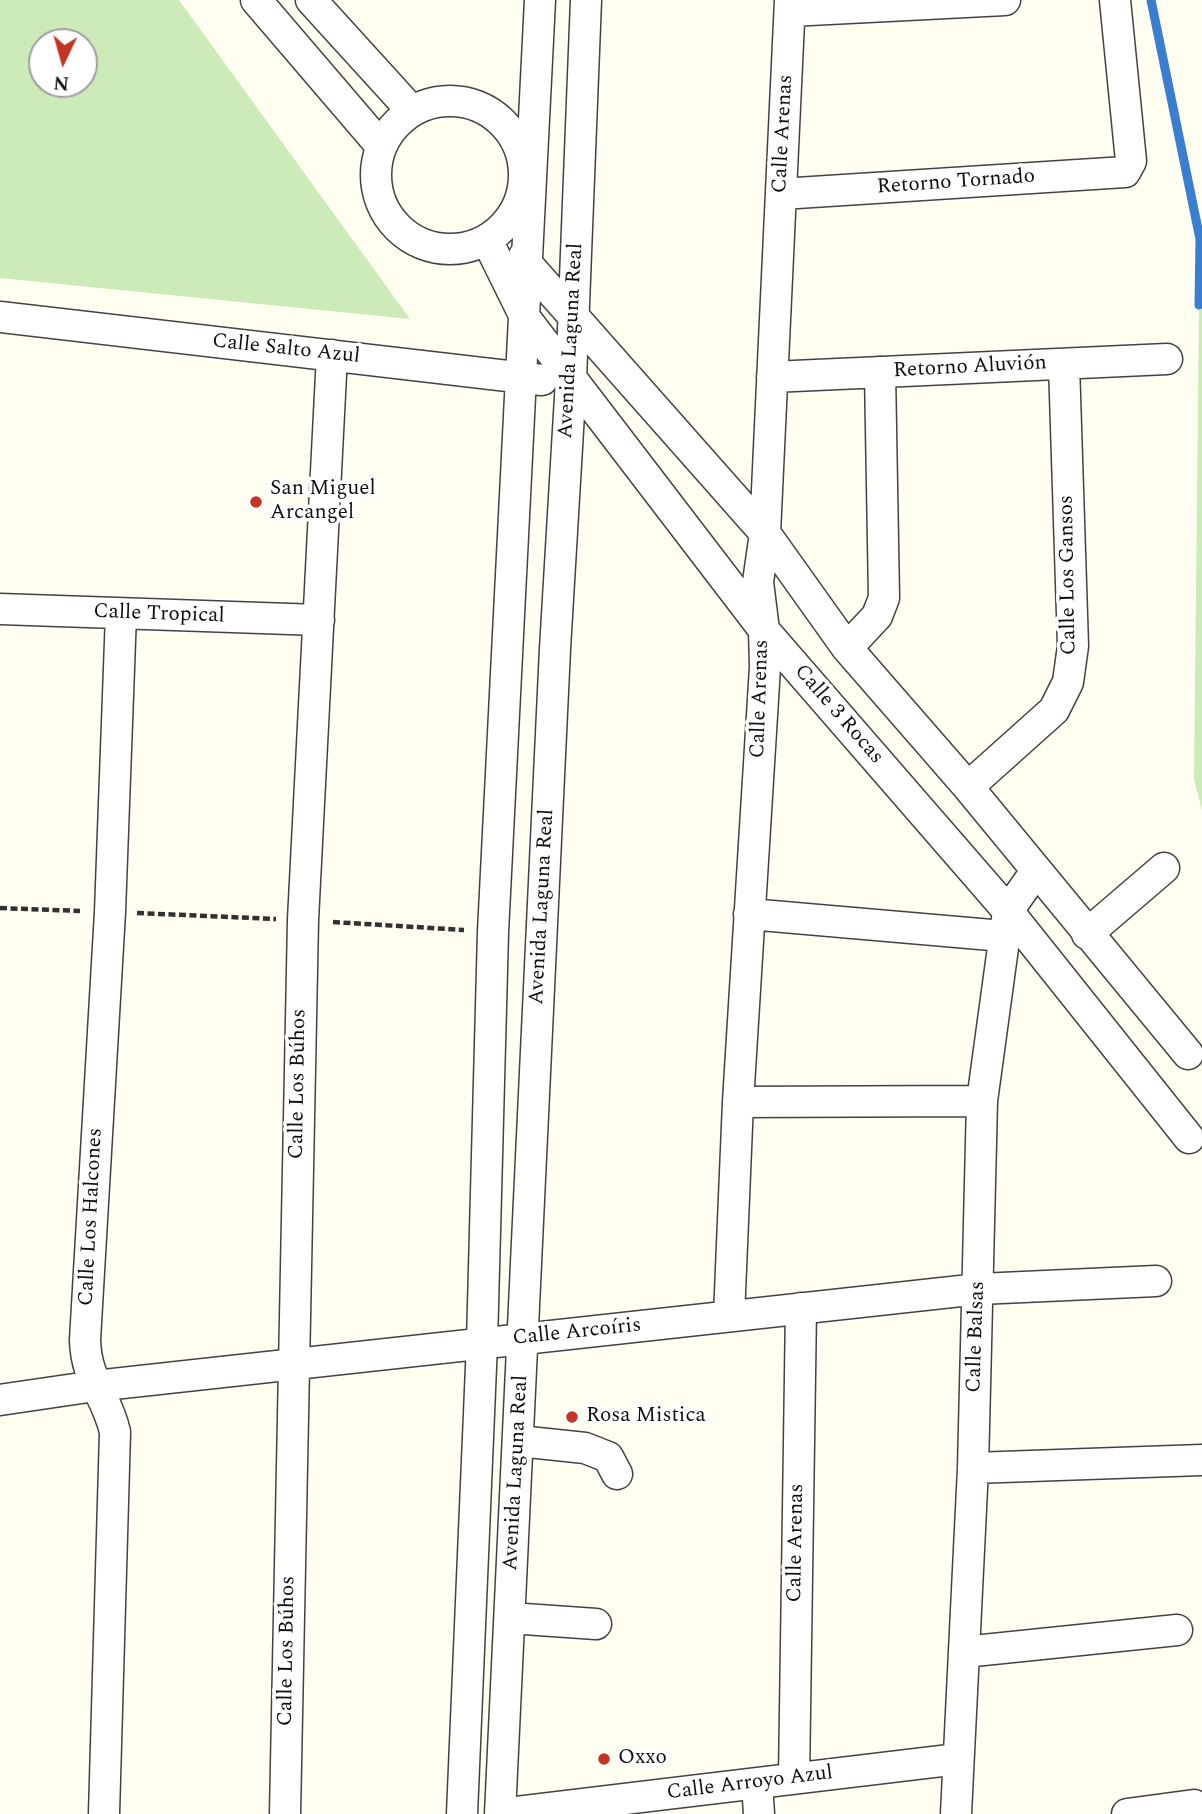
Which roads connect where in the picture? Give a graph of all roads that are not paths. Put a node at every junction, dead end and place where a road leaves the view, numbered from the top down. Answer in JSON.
{"nodes":[{"id":1,"x":256,"y":0,"type":"edge"},
{"id":2,"x":311,"y":0,"type":"edge"},
{"id":3,"x":540,"y":0,"type":"edge"},
{"id":4,"x":586,"y":0,"type":"edge"},
{"id":5,"x":1005,"y":0,"type":"edge"},
{"id":6,"x":1115,"y":0,"type":"edge"},
{"id":7,"x":790,"y":6,"type":"edge"},
{"id":8,"x":412,"y":111,"type":"junction"},
{"id":9,"x":381,"y":146,"type":"junction"},
{"id":10,"x":781,"y":194,"type":"junction"},
{"id":11,"x":511,"y":219,"type":"junction"},
{"id":12,"x":487,"y":240,"type":"junction"},
{"id":13,"x":528,"y":265,"type":"junction"},
{"id":14,"x":0,"y":317,"type":"edge"},
{"id":15,"x":526,"y":319,"type":"junction"},
{"id":16,"x":574,"y":321,"type":"junction"},
{"id":17,"x":332,"y":355,"type":"junction"},
{"id":18,"x":1167,"y":359,"type":"dead end"},
{"id":19,"x":1064,"y":363,"type":"junction"},
{"id":20,"x":880,"y":372,"type":"junction"},
{"id":21,"x":523,"y":377,"type":"junction"},
{"id":22,"x":772,"y":377,"type":"junction"},
{"id":23,"x":571,"y":382,"type":"junction"},
{"id":24,"x":765,"y":533,"type":"junction"},
{"id":25,"x":0,"y":609,"type":"edge"},
{"id":26,"x":121,"y":614,"type":"junction"},
{"id":27,"x":319,"y":620,"type":"junction"},
{"id":28,"x":764,"y":630,"type":"junction"},
{"id":29,"x":847,"y":648,"type":"junction"},
{"id":30,"x":968,"y":787,"type":"junction"},
{"id":31,"x":1164,"y":868,"type":"dead end"},
{"id":32,"x":1036,"y":871,"type":"junction"},
{"id":33,"x":749,"y":914,"type":"junction"},
{"id":34,"x":1006,"y":924,"type":"junction"},
{"id":35,"x":1087,"y":934,"type":"junction"},
{"id":36,"x":1188,"y":1054,"type":"dead end"},
{"id":37,"x":982,"y":1101,"type":"junction"},
{"id":38,"x":738,"y":1102,"type":"junction"},
{"id":39,"x":1189,"y":1138,"type":"dead end"},
{"id":40,"x":1156,"y":1282,"type":"dead end"},
{"id":41,"x":979,"y":1289,"type":"junction"},
{"id":42,"x":801,"y":1308,"type":"junction"},
{"id":43,"x":729,"y":1316,"type":"junction"},
{"id":44,"x":524,"y":1339,"type":"junction"},
{"id":45,"x":482,"y":1343,"type":"junction"},
{"id":46,"x":293,"y":1364,"type":"junction"},
{"id":47,"x":95,"y":1386,"type":"junction"},
{"id":48,"x":0,"y":1400,"type":"edge"},
{"id":49,"x":519,"y":1441,"type":"junction"},
{"id":50,"x":1202,"y":1460,"type":"edge"},
{"id":51,"x":973,"y":1468,"type":"junction"},
{"id":52,"x":617,"y":1475,"type":"dead end"},
{"id":53,"x":510,"y":1618,"type":"junction"},
{"id":54,"x":596,"y":1624,"type":"dead end"},
{"id":55,"x":1177,"y":1630,"type":"dead end"},
{"id":56,"x":964,"y":1652,"type":"junction"},
{"id":57,"x":958,"y":1759,"type":"junction"},
{"id":58,"x":794,"y":1778,"type":"junction"},
{"id":59,"x":757,"y":1783,"type":"junction"},
{"id":60,"x":1195,"y":1805,"type":"dead end"},
{"id":61,"x":104,"y":1814,"type":"edge"},
{"id":62,"x":285,"y":1814,"type":"edge"},
{"id":63,"x":462,"y":1814,"type":"edge"},
{"id":64,"x":500,"y":1814,"type":"edge"},
{"id":65,"x":759,"y":1814,"type":"edge"},
{"id":66,"x":956,"y":1814,"type":"edge"},
{"id":67,"x":1127,"y":1814,"type":"edge"}],
"edges":[{"from":1,"to":9,"type":"street"},
{"from":2,"to":8,"type":"street"},
{"from":3,"to":13,"type":"street","name":"Avenida Laguna Real"},
{"from":4,"to":16,"type":"street","name":"Avenida Laguna Real"},
{"from":5,"to":7,"type":"street"},
{"from":6,"to":10,"type":"street","name":"Retorno Tornado"},
{"from":7,"to":10,"type":"street","name":"Calle Arenas"},
{"from":8,"to":9,"type":"street"},
{"from":8,"to":11,"type":"street"},
{"from":9,"to":12,"type":"street"},
{"from":10,"to":22,"type":"street","name":"Calle Arenas"},
{"from":11,"to":12,"type":"street"},
{"from":11,"to":13,"type":"street"},
{"from":12,"to":15,"type":"street","name":"Calle 3 Rocas"},
{"from":13,"to":15,"type":"street","name":"Avenida Laguna Real"},
{"from":13,"to":16,"type":"street"},
{"from":14,"to":17,"type":"street","name":"Calle Salto Azul"},
{"from":15,"to":21,"type":"street","name":"Avenida Laguna Real"},
{"from":15,"to":23,"type":"street","name":"Calle 3 Rocas"},
{"from":16,"to":23,"type":"street","name":"Avenida Laguna Real"},
{"from":16,"to":24,"type":"street"},
{"from":17,"to":21,"type":"street","name":"Calle Salto Azul"},
{"from":17,"to":27,"type":"street","name":"Calle Los Búhos"},
{"from":18,"to":19,"type":"street","name":"Retorno Aluvión"},
{"from":19,"to":20,"type":"street","name":"Retorno Aluvión"},
{"from":19,"to":30,"type":"street","name":"Calle Los Gansos"},
{"from":20,"to":22,"type":"street","name":"Retorno Aluvión"},
{"from":20,"to":29,"type":"street"},
{"from":21,"to":23,"type":"street","name":"Calle Salto Azul"},
{"from":21,"to":45,"type":"street","name":"Avenida Laguna Real"},
{"from":22,"to":24,"type":"street","name":"Calle Arenas"},
{"from":23,"to":28,"type":"street","name":"Calle 3 Rocas"},
{"from":23,"to":44,"type":"street","name":"Avenida Laguna Real"},
{"from":24,"to":28,"type":"street","name":"Calle Arenas"},
{"from":24,"to":29,"type":"street"},
{"from":25,"to":26,"type":"street","name":"Calle Tropical"},
{"from":26,"to":27,"type":"street","name":"Calle Tropical"},
{"from":26,"to":47,"type":"street","name":"Calle Los Halcones"},
{"from":27,"to":46,"type":"street","name":"Calle Los Búhos"},
{"from":28,"to":33,"type":"street","name":"Calle Arenas"},
{"from":28,"to":34,"type":"street","name":"Calle 3 Rocas"},
{"from":29,"to":30,"type":"street"},
{"from":30,"to":32,"type":"street"},
{"from":31,"to":35,"type":"street"},
{"from":32,"to":34,"type":"street","name":"Calle Balsas"},
{"from":32,"to":35,"type":"street"},
{"from":33,"to":34,"type":"street"},
{"from":33,"to":38,"type":"street","name":"Calle Arenas"},
{"from":34,"to":37,"type":"street","name":"Calle Balsas"},
{"from":34,"to":39,"type":"street","name":"Calle 3 Rocas"},
{"from":35,"to":36,"type":"street"},
{"from":37,"to":38,"type":"street"},
{"from":37,"to":41,"type":"street","name":"Calle Balsas"},
{"from":38,"to":43,"type":"street","name":"Calle Arenas"},
{"from":40,"to":41,"type":"street","name":"Calle Arcoíris"},
{"from":41,"to":42,"type":"street","name":"Calle Arcoíris"},
{"from":41,"to":51,"type":"street","name":"Calle Balsas"},
{"from":42,"to":43,"type":"street","name":"Calle Arcoíris"},
{"from":42,"to":58,"type":"street","name":"Calle Arenas"},
{"from":43,"to":44,"type":"street","name":"Calle Arcoíris"},
{"from":44,"to":45,"type":"street","name":"Calle Arcoíris"},
{"from":44,"to":49,"type":"street","name":"Avenida Laguna Real"},
{"from":45,"to":46,"type":"street","name":"Calle Arcoíris"},
{"from":45,"to":63,"type":"street","name":"Avenida Laguna Real"},
{"from":46,"to":47,"type":"street","name":"Calle Arcoíris"},
{"from":46,"to":62,"type":"street","name":"Calle Los Búhos"},
{"from":47,"to":48,"type":"street","name":"Calle Arcoíris"},
{"from":47,"to":61,"type":"street","name":"Calle Los Halcones"},
{"from":49,"to":52,"type":"street"},
{"from":49,"to":53,"type":"street","name":"Avenida Laguna Real"},
{"from":50,"to":51,"type":"street"},
{"from":51,"to":56,"type":"street","name":"Calle Balsas"},
{"from":53,"to":54,"type":"street"},
{"from":53,"to":64,"type":"street","name":"Avenida Laguna Real"},
{"from":55,"to":56,"type":"street"},
{"from":56,"to":57,"type":"street","name":"Calle Balsas"},
{"from":57,"to":58,"type":"street","name":"Calle Arroyo Azul"},
{"from":57,"to":66,"type":"street","name":"Calle Balsas"},
{"from":58,"to":59,"type":"street","name":"Calle Arroyo Azul"},
{"from":59,"to":64,"type":"street","name":"Calle Arroyo Azul"},
{"from":59,"to":65,"type":"street"},
{"from":60,"to":67,"type":"street"}]}
